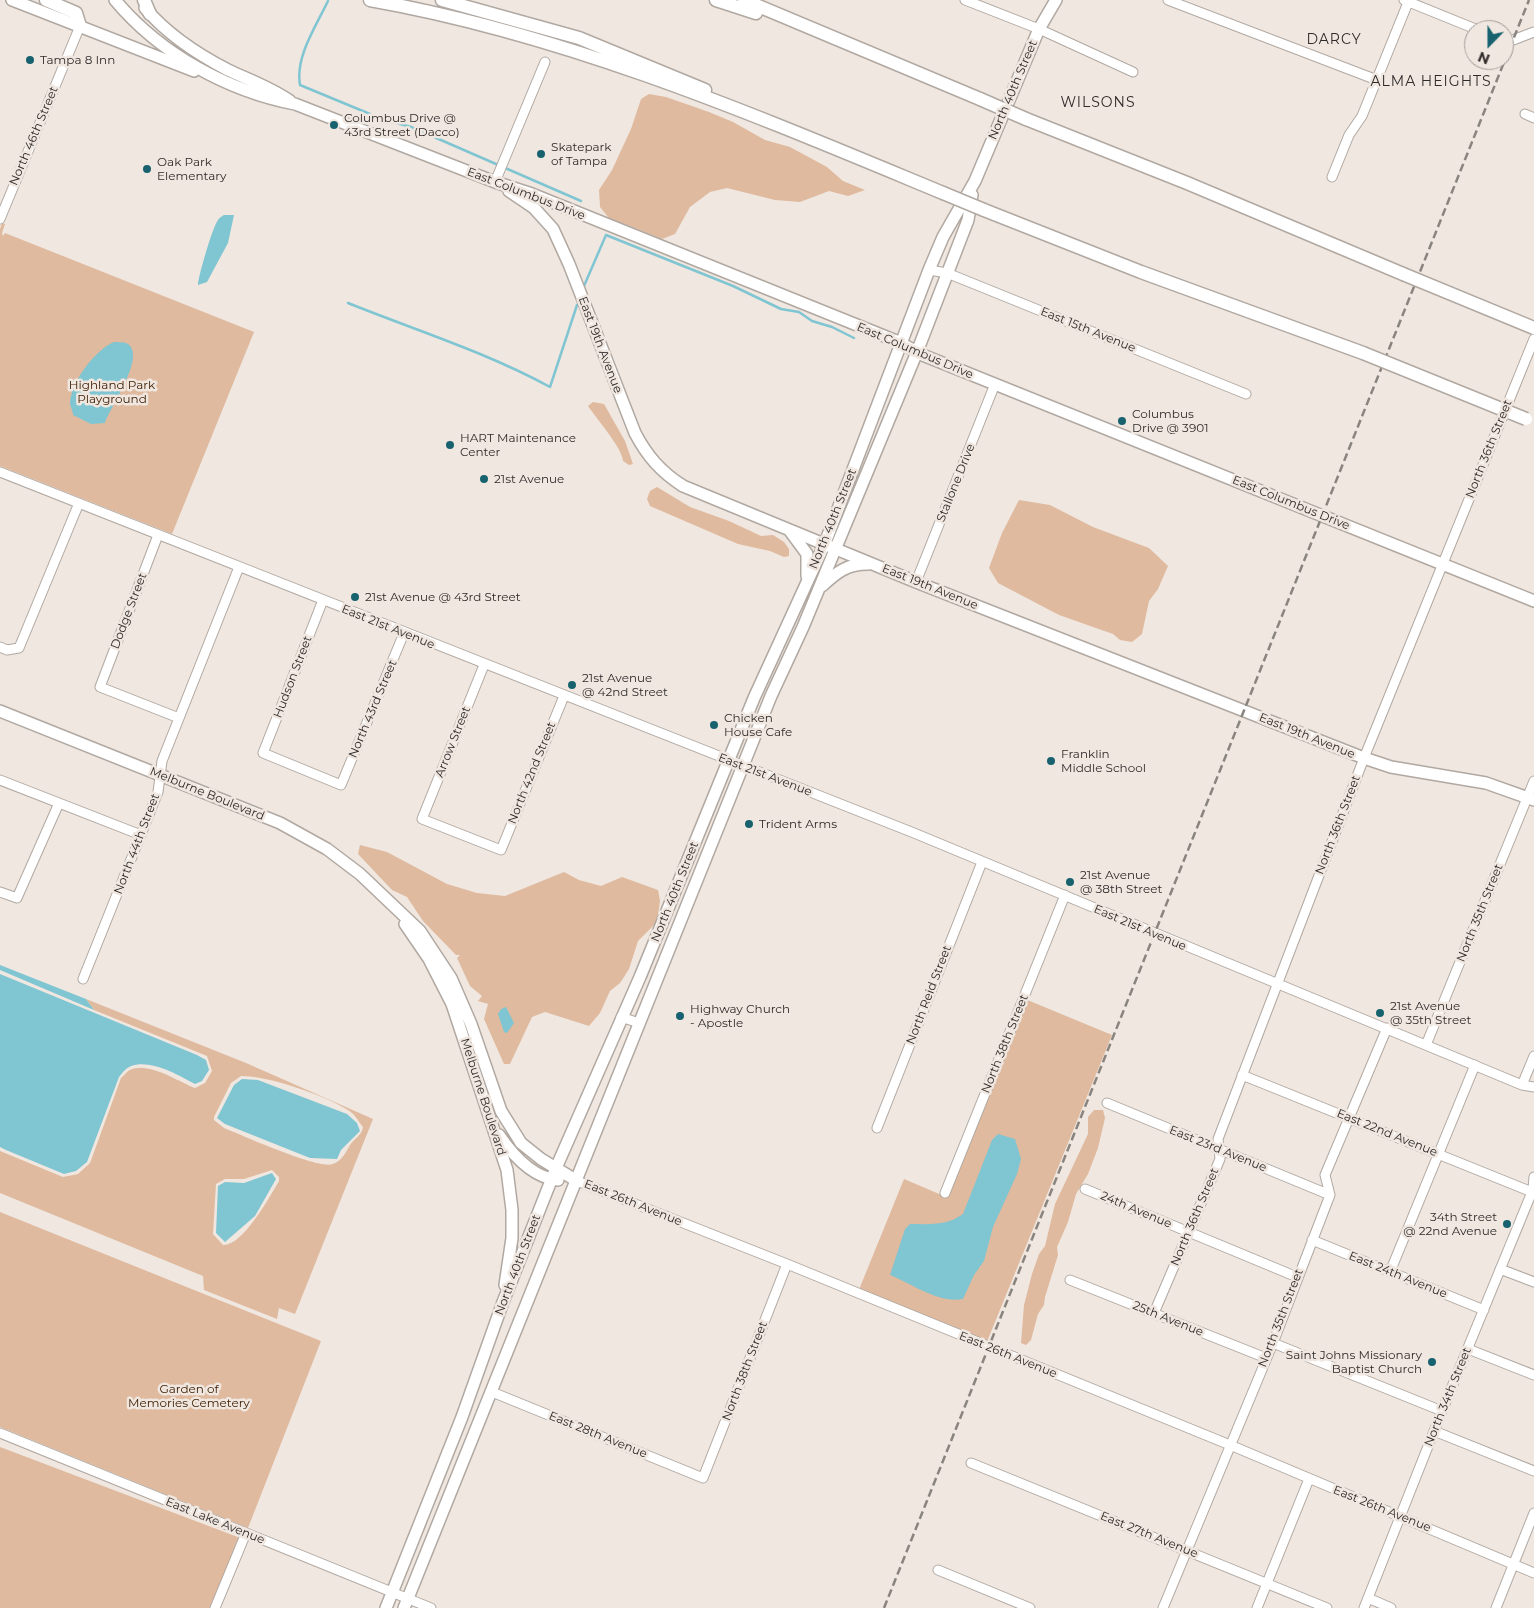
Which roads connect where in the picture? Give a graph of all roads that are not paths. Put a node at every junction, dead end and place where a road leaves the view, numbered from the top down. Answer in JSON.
{"nodes":[{"id":1,"x":12,"y":0,"type":"edge"},
{"id":2,"x":46,"y":0,"type":"edge"},
{"id":3,"x":116,"y":0,"type":"edge"},
{"id":4,"x":138,"y":0,"type":"edge"},
{"id":5,"x":144,"y":0,"type":"edge"},
{"id":6,"x":370,"y":0,"type":"edge"},
{"id":7,"x":442,"y":0,"type":"edge"},
{"id":8,"x":716,"y":0,"type":"edge"},
{"id":9,"x":744,"y":0,"type":"edge"},
{"id":10,"x":965,"y":0,"type":"edge"},
{"id":11,"x":1056,"y":0,"type":"edge"},
{"id":12,"x":1168,"y":0,"type":"edge"},
{"id":13,"x":1407,"y":1,"type":"edge"},
{"id":14,"x":150,"y":14,"type":"junction"},
{"id":15,"x":1464,"y":24,"type":"edge"},
{"id":16,"x":80,"y":26,"type":"junction"},
{"id":17,"x":1039,"y":29,"type":"junction"},
{"id":18,"x":1534,"y":32,"type":"edge"},
{"id":19,"x":1514,"y":40,"type":"edge"},
{"id":20,"x":848,"y":44,"type":"junction"},
{"id":21,"x":545,"y":62,"type":"dead end"},
{"id":22,"x":1133,"y":72,"type":"dead end"},
{"id":23,"x":1377,"y":80,"type":"junction"},
{"id":24,"x":219,"y":81,"type":"junction"},
{"id":25,"x":295,"y":104,"type":"junction"},
{"id":26,"x":796,"y":132,"type":"junction"},
{"id":27,"x":1332,"y":177,"type":"dead end"},
{"id":28,"x":974,"y":181,"type":"junction"},
{"id":29,"x":495,"y":182,"type":"junction"},
{"id":30,"x":562,"y":207,"type":"junction"},
{"id":31,"x":0,"y":219,"type":"edge"},
{"id":32,"x":546,"y":220,"type":"junction"},
{"id":33,"x":929,"y":270,"type":"junction"},
{"id":34,"x":947,"y":273,"type":"junction"},
{"id":35,"x":1534,"y":328,"type":"edge"},
{"id":36,"x":1534,"y":340,"type":"edge"},
{"id":37,"x":901,"y":344,"type":"junction"},
{"id":38,"x":917,"y":352,"type":"junction"},
{"id":39,"x":995,"y":384,"type":"junction"},
{"id":40,"x":1246,"y":394,"type":"dead end"},
{"id":41,"x":1532,"y":421,"type":"edge"},
{"id":42,"x":0,"y":472,"type":"edge"},
{"id":43,"x":79,"y":503,"type":"junction"},
{"id":44,"x":789,"y":529,"type":"junction"},
{"id":45,"x":158,"y":535,"type":"junction"},
{"id":46,"x":824,"y":543,"type":"junction"},
{"id":47,"x":836,"y":548,"type":"junction"},
{"id":48,"x":872,"y":564,"type":"junction"},
{"id":49,"x":1443,"y":564,"type":"junction"},
{"id":50,"x":239,"y":567,"type":"junction"},
{"id":51,"x":916,"y":582,"type":"junction"},
{"id":52,"x":806,"y":584,"type":"junction"},
{"id":53,"x":819,"y":589,"type":"junction"},
{"id":54,"x":323,"y":600,"type":"junction"},
{"id":55,"x":1534,"y":602,"type":"edge"},
{"id":56,"x":404,"y":633,"type":"junction"},
{"id":57,"x":0,"y":647,"type":"edge"},
{"id":58,"x":484,"y":665,"type":"junction"},
{"id":59,"x":564,"y":696,"type":"junction"},
{"id":60,"x":0,"y":711,"type":"edge"},
{"id":61,"x":179,"y":718,"type":"junction"},
{"id":62,"x":1364,"y":758,"type":"junction"},
{"id":63,"x":728,"y":761,"type":"junction"},
{"id":64,"x":743,"y":765,"type":"junction"},
{"id":65,"x":160,"y":775,"type":"junction"},
{"id":66,"x":0,"y":780,"type":"edge"},
{"id":67,"x":1534,"y":781,"type":"edge"},
{"id":68,"x":341,"y":785,"type":"joint"},
{"id":69,"x":1531,"y":799,"type":"edge"},
{"id":70,"x":59,"y":803,"type":"junction"},
{"id":71,"x":141,"y":835,"type":"junction"},
{"id":72,"x":501,"y":850,"type":"joint"},
{"id":73,"x":982,"y":862,"type":"junction"},
{"id":74,"x":686,"y":866,"type":"junction"},
{"id":75,"x":701,"y":872,"type":"junction"},
{"id":76,"x":0,"y":892,"type":"edge"},
{"id":77,"x":1065,"y":895,"type":"junction"},
{"id":78,"x":395,"y":908,"type":"junction"},
{"id":79,"x":83,"y":979,"type":"dead end"},
{"id":80,"x":1276,"y":984,"type":"junction"},
{"id":81,"x":621,"y":1017,"type":"junction"},
{"id":82,"x":639,"y":1023,"type":"junction"},
{"id":83,"x":1387,"y":1028,"type":"junction"},
{"id":84,"x":1426,"y":1044,"type":"junction"},
{"id":85,"x":1534,"y":1056,"type":"edge"},
{"id":86,"x":1475,"y":1065,"type":"junction"},
{"id":87,"x":1242,"y":1075,"type":"junction"},
{"id":88,"x":1529,"y":1088,"type":"edge"},
{"id":89,"x":1107,"y":1103,"type":"dead end"},
{"id":90,"x":1348,"y":1117,"type":"junction"},
{"id":91,"x":494,"y":1127,"type":"junction"},
{"id":92,"x":877,"y":1128,"type":"dead end"},
{"id":93,"x":1218,"y":1149,"type":"junction"},
{"id":94,"x":1438,"y":1153,"type":"junction"},
{"id":95,"x":556,"y":1168,"type":"junction"},
{"id":96,"x":1534,"y":1178,"type":"edge"},
{"id":97,"x":552,"y":1179,"type":"junction"},
{"id":98,"x":577,"y":1181,"type":"junction"},
{"id":99,"x":1085,"y":1189,"type":"dead end"},
{"id":100,"x":1533,"y":1189,"type":"edge"},
{"id":101,"x":945,"y":1193,"type":"dead end"},
{"id":102,"x":1330,"y":1195,"type":"junction"},
{"id":103,"x":1188,"y":1232,"type":"junction"},
{"id":104,"x":1312,"y":1240,"type":"junction"},
{"id":105,"x":787,"y":1264,"type":"junction"},
{"id":106,"x":1500,"y":1269,"type":"junction"},
{"id":107,"x":1390,"y":1272,"type":"junction"},
{"id":108,"x":1297,"y":1277,"type":"junction"},
{"id":109,"x":1070,"y":1280,"type":"dead end"},
{"id":110,"x":1534,"y":1282,"type":"edge"},
{"id":111,"x":503,"y":1302,"type":"junction"},
{"id":112,"x":1484,"y":1310,"type":"junction"},
{"id":113,"x":1154,"y":1313,"type":"junction"},
{"id":114,"x":1273,"y":1343,"type":"junction"},
{"id":115,"x":1468,"y":1348,"type":"junction"},
{"id":116,"x":1266,"y":1358,"type":"junction"},
{"id":117,"x":1534,"y":1375,"type":"edge"},
{"id":118,"x":492,"y":1392,"type":"junction"},
{"id":119,"x":1442,"y":1411,"type":"junction"},
{"id":120,"x":1434,"y":1431,"type":"junction"},
{"id":121,"x":0,"y":1433,"type":"edge"},
{"id":122,"x":1230,"y":1445,"type":"junction"},
{"id":123,"x":445,"y":1460,"type":"junction"},
{"id":124,"x":971,"y":1464,"type":"dead end"},
{"id":125,"x":462,"y":1468,"type":"junction"},
{"id":126,"x":1534,"y":1471,"type":"edge"},
{"id":127,"x":704,"y":1478,"type":"joint"},
{"id":128,"x":1309,"y":1479,"type":"junction"},
{"id":129,"x":1534,"y":1514,"type":"edge"},
{"id":130,"x":1401,"y":1516,"type":"junction"},
{"id":131,"x":246,"y":1533,"type":"junction"},
{"id":132,"x":1186,"y":1550,"type":"junction"},
{"id":133,"x":1513,"y":1564,"type":"junction"},
{"id":134,"x":938,"y":1570,"type":"dead end"},
{"id":135,"x":1534,"y":1573,"type":"edge"},
{"id":136,"x":1267,"y":1583,"type":"junction"},
{"id":137,"x":392,"y":1592,"type":"junction"},
{"id":138,"x":1368,"y":1598,"type":"junction"},
{"id":139,"x":406,"y":1603,"type":"edge"},
{"id":140,"x":215,"y":1608,"type":"edge"},
{"id":141,"x":386,"y":1608,"type":"edge"},
{"id":142,"x":431,"y":1608,"type":"edge"},
{"id":143,"x":1030,"y":1608,"type":"edge"},
{"id":144,"x":1163,"y":1608,"type":"edge"},
{"id":145,"x":1257,"y":1608,"type":"edge"},
{"id":146,"x":1328,"y":1608,"type":"edge"},
{"id":147,"x":1364,"y":1608,"type":"edge"},
{"id":148,"x":1392,"y":1608,"type":"edge"},
{"id":149,"x":1496,"y":1608,"type":"edge"}],
"edges":[{"from":1,"to":16,"type":"main road"},
{"from":2,"to":16,"type":"highway"},
{"from":3,"to":24,"type":"main road","name":"East Columbus Drive"},
{"from":4,"to":14,"type":"main road","name":"East Columbus Drive"},
{"from":5,"to":14,"type":"highway"},
{"from":6,"to":26,"type":"highway"},
{"from":7,"to":26,"type":"highway"},
{"from":8,"to":20,"type":"highway"},
{"from":9,"to":20,"type":"highway"},
{"from":10,"to":17,"type":"street"},
{"from":11,"to":17,"type":"main road","name":"North 40th Street"},
{"from":12,"to":23,"type":"street"},
{"from":13,"to":15,"type":"street"},
{"from":13,"to":23,"type":"street"},
{"from":14,"to":25,"type":"main road","name":"East Columbus Drive"},
{"from":16,"to":24,"type":"main road"},
{"from":16,"to":31,"type":"street","name":"North 46th Street"},
{"from":17,"to":22,"type":"street"},
{"from":17,"to":28,"type":"main road","name":"North 40th Street"},
{"from":18,"to":19,"type":"street"},
{"from":20,"to":35,"type":"highway","bridge":true},
{"from":21,"to":29,"type":"street"},
{"from":23,"to":27,"type":"street"},
{"from":24,"to":25,"type":"main road","name":"East Columbus Drive"},
{"from":25,"to":29,"type":"main road","name":"East Columbus Drive"},
{"from":26,"to":41,"type":"highway","bridge":true},
{"from":28,"to":33,"type":"main road","name":"North 40th Street"},
{"from":28,"to":34,"type":"main road","name":"North 40th Street"},
{"from":29,"to":30,"type":"main road","name":"East Columbus Drive"},
{"from":29,"to":32,"type":"main road","name":"East 19th Avenue"},
{"from":30,"to":32,"type":"main road"},
{"from":30,"to":37,"type":"main road","name":"East Columbus Drive"},
{"from":32,"to":44,"type":"main road","name":"East 19th Avenue"},
{"from":33,"to":34,"type":"street","name":"East 15th Avenue"},
{"from":33,"to":37,"type":"main road","name":"North 40th Street"},
{"from":34,"to":38,"type":"main road","name":"North 40th Street"},
{"from":34,"to":40,"type":"street","name":"East 15th Avenue"},
{"from":36,"to":49,"type":"street","name":"North 36th Street"},
{"from":37,"to":38,"type":"main road","name":"East Columbus Drive"},
{"from":37,"to":46,"type":"main road","name":"North 40th Street"},
{"from":38,"to":39,"type":"main road","name":"East Columbus Drive"},
{"from":38,"to":47,"type":"main road","name":"North 40th Street"},
{"from":39,"to":49,"type":"main road","name":"East Columbus Drive"},
{"from":39,"to":51,"type":"street","name":"Stallone Drive"},
{"from":42,"to":43,"type":"street","name":"East 21st Avenue"},
{"from":43,"to":45,"type":"street","name":"East 21st Avenue"},
{"from":43,"to":57,"type":"street"},
{"from":44,"to":46,"type":"main road","name":"East 19th Avenue"},
{"from":44,"to":52,"type":"main road"},
{"from":45,"to":50,"type":"street","name":"East 21st Avenue"},
{"from":45,"to":61,"type":"street","name":"Dodge Street"},
{"from":46,"to":47,"type":"main road","name":"East 19th Avenue"},
{"from":46,"to":52,"type":"main road","name":"North 40th Street"},
{"from":47,"to":48,"type":"main road","name":"East 19th Avenue"},
{"from":47,"to":53,"type":"main road","name":"North 40th Street"},
{"from":48,"to":51,"type":"main road","name":"East 19th Avenue"},
{"from":48,"to":53,"type":"main road"},
{"from":49,"to":55,"type":"main road","name":"East Columbus Drive"},
{"from":49,"to":62,"type":"street","name":"North 36th Street"},
{"from":50,"to":54,"type":"street","name":"East 21st Avenue"},
{"from":50,"to":61,"type":"street","name":"North 44th Street"},
{"from":51,"to":62,"type":"main road","name":"East 19th Avenue"},
{"from":52,"to":63,"type":"main road","name":"North 40th Street"},
{"from":53,"to":64,"type":"main road","name":"North 40th Street"},
{"from":54,"to":56,"type":"street","name":"East 21st Avenue"},
{"from":54,"to":68,"type":"street","name":"Hudson Street"},
{"from":56,"to":58,"type":"street","name":"East 21st Avenue"},
{"from":56,"to":68,"type":"street","name":"North 43rd Street"},
{"from":58,"to":59,"type":"street","name":"East 21st Avenue"},
{"from":58,"to":72,"type":"street","name":"Arrow Street"},
{"from":59,"to":63,"type":"street","name":"East 21st Avenue"},
{"from":59,"to":72,"type":"street","name":"North 42nd Street"},
{"from":60,"to":65,"type":"main road","name":"Melburne Boulevard"},
{"from":61,"to":65,"type":"street","name":"North 44th Street"},
{"from":62,"to":69,"type":"main road","name":"East 19th Avenue"},
{"from":62,"to":80,"type":"street","name":"North 36th Street"},
{"from":63,"to":64,"type":"street","name":"East 21st Avenue"},
{"from":63,"to":74,"type":"main road","name":"North 40th Street"},
{"from":64,"to":73,"type":"street","name":"East 21st Avenue"},
{"from":64,"to":75,"type":"main road","name":"North 40th Street"},
{"from":65,"to":71,"type":"street","name":"North 44th Street"},
{"from":65,"to":78,"type":"main road","name":"Melburne Boulevard"},
{"from":66,"to":70,"type":"street"},
{"from":67,"to":69,"type":"street","name":"North 35th Street"},
{"from":69,"to":84,"type":"street","name":"North 35th Street"},
{"from":70,"to":71,"type":"street"},
{"from":70,"to":76,"type":"street"},
{"from":71,"to":79,"type":"street","name":"North 44th Street"},
{"from":73,"to":77,"type":"street","name":"East 21st Avenue"},
{"from":73,"to":92,"type":"street","name":"North Reid Street"},
{"from":74,"to":75,"type":"main road"},
{"from":74,"to":81,"type":"main road","name":"North 40th Street"},
{"from":75,"to":82,"type":"main road","name":"North 40th Street"},
{"from":77,"to":80,"type":"street","name":"East 21st Avenue"},
{"from":77,"to":101,"type":"street","name":"North 38th Street"},
{"from":78,"to":91,"type":"main road","name":"Melburne Boulevard"},
{"from":78,"to":95,"type":"main road","name":"Melburne Boulevard"},
{"from":80,"to":83,"type":"street","name":"East 21st Avenue"},
{"from":80,"to":87,"type":"street","name":"North 36th Street"},
{"from":81,"to":82,"type":"street"},
{"from":81,"to":95,"type":"main road","name":"North 40th Street"},
{"from":82,"to":98,"type":"main road","name":"North 40th Street"},
{"from":83,"to":84,"type":"street","name":"East 21st Avenue"},
{"from":83,"to":90,"type":"street"},
{"from":84,"to":86,"type":"street","name":"East 21st Avenue"},
{"from":85,"to":88,"type":"street"},
{"from":86,"to":88,"type":"street","name":"East 21st Avenue"},
{"from":86,"to":94,"type":"street"},
{"from":87,"to":90,"type":"street","name":"East 22nd Avenue"},
{"from":87,"to":93,"type":"street","name":"North 36th Street"},
{"from":89,"to":93,"type":"street","name":"East 23rd Avenue"},
{"from":90,"to":94,"type":"street","name":"East 22nd Avenue"},
{"from":90,"to":102,"type":"street"},
{"from":91,"to":97,"type":"main road","name":"East 26th Avenue"},
{"from":91,"to":111,"type":"main road","name":"Melburne Boulevard"},
{"from":93,"to":102,"type":"street","name":"East 23rd Avenue"},
{"from":93,"to":103,"type":"street","name":"North 36th Street"},
{"from":94,"to":100,"type":"street","name":"East 22nd Avenue"},
{"from":94,"to":107,"type":"street"},
{"from":95,"to":97,"type":"main road","name":"North 40th Street"},
{"from":95,"to":98,"type":"main road","name":"Melburne Boulevard"},
{"from":96,"to":100,"type":"street","name":"North 34th Street"},
{"from":97,"to":98,"type":"main road","name":"East 26th Avenue"},
{"from":97,"to":111,"type":"main road","name":"North 40th Street"},
{"from":98,"to":105,"type":"street","name":"East 26th Avenue"},
{"from":98,"to":118,"type":"main road","name":"North 40th Street"},
{"from":99,"to":103,"type":"street","name":"24th Avenue"},
{"from":100,"to":106,"type":"street","name":"North 34th Street"},
{"from":102,"to":104,"type":"street","name":"North 35th Street"},
{"from":103,"to":108,"type":"street","name":"24th Avenue"},
{"from":103,"to":113,"type":"street","name":"North 36th Street"},
{"from":104,"to":107,"type":"street","name":"East 24th Avenue"},
{"from":104,"to":108,"type":"street","name":"North 35th Street"},
{"from":105,"to":122,"type":"street","name":"East 26th Avenue"},
{"from":105,"to":127,"type":"street","name":"North 38th Street"},
{"from":106,"to":110,"type":"street"},
{"from":106,"to":112,"type":"street","name":"North 34th Street"},
{"from":107,"to":112,"type":"street","name":"East 24th Avenue"},
{"from":108,"to":114,"type":"street","name":"North 35th Street"},
{"from":109,"to":113,"type":"street","name":"25th Avenue"},
{"from":111,"to":123,"type":"main road","name":"North 40th Street"},
{"from":112,"to":115,"type":"street","name":"North 34th Street"},
{"from":113,"to":116,"type":"street","name":"25th Avenue"},
{"from":114,"to":116,"type":"street","name":"North 35th Street"},
{"from":114,"to":119,"type":"street"},
{"from":115,"to":117,"type":"street"},
{"from":115,"to":119,"type":"street","name":"North 34th Street"},
{"from":116,"to":122,"type":"street","name":"North 35th Street"},
{"from":118,"to":125,"type":"main road","name":"North 40th Street"},
{"from":118,"to":127,"type":"street","name":"East 28th Avenue"},
{"from":119,"to":120,"type":"street","name":"North 34th Street"},
{"from":120,"to":126,"type":"street"},
{"from":120,"to":130,"type":"street","name":"North 34th Street"},
{"from":121,"to":131,"type":"street","name":"East Lake Avenue"},
{"from":122,"to":128,"type":"street","name":"East 26th Avenue"},
{"from":122,"to":132,"type":"street","name":"North 35th Street"},
{"from":123,"to":125,"type":"street"},
{"from":123,"to":137,"type":"main road","name":"North 40th Street"},
{"from":124,"to":132,"type":"street","name":"East 27th Avenue"},
{"from":125,"to":139,"type":"main road","name":"North 40th Street"},
{"from":128,"to":130,"type":"street","name":"East 26th Avenue"},
{"from":128,"to":136,"type":"street"},
{"from":129,"to":133,"type":"street"},
{"from":130,"to":133,"type":"street","name":"East 26th Avenue"},
{"from":130,"to":138,"type":"street","name":"North 34th Street"},
{"from":131,"to":137,"type":"street","name":"East Lake Avenue"},
{"from":131,"to":140,"type":"street"},
{"from":132,"to":136,"type":"street","name":"East 27th Avenue"},
{"from":132,"to":144,"type":"street","name":"North 35th Street"},
{"from":133,"to":135,"type":"street","name":"East 26th Avenue"},
{"from":133,"to":149,"type":"street"},
{"from":134,"to":143,"type":"street"},
{"from":136,"to":145,"type":"street"},
{"from":136,"to":146,"type":"street","name":"East 27th Avenue"},
{"from":137,"to":139,"type":"street","name":"East Lake Avenue"},
{"from":137,"to":141,"type":"main road","name":"North 40th Street"},
{"from":138,"to":147,"type":"street","name":"North 34th Street"},
{"from":138,"to":148,"type":"street"},
{"from":139,"to":142,"type":"street","name":"East Lake Avenue"}]}
